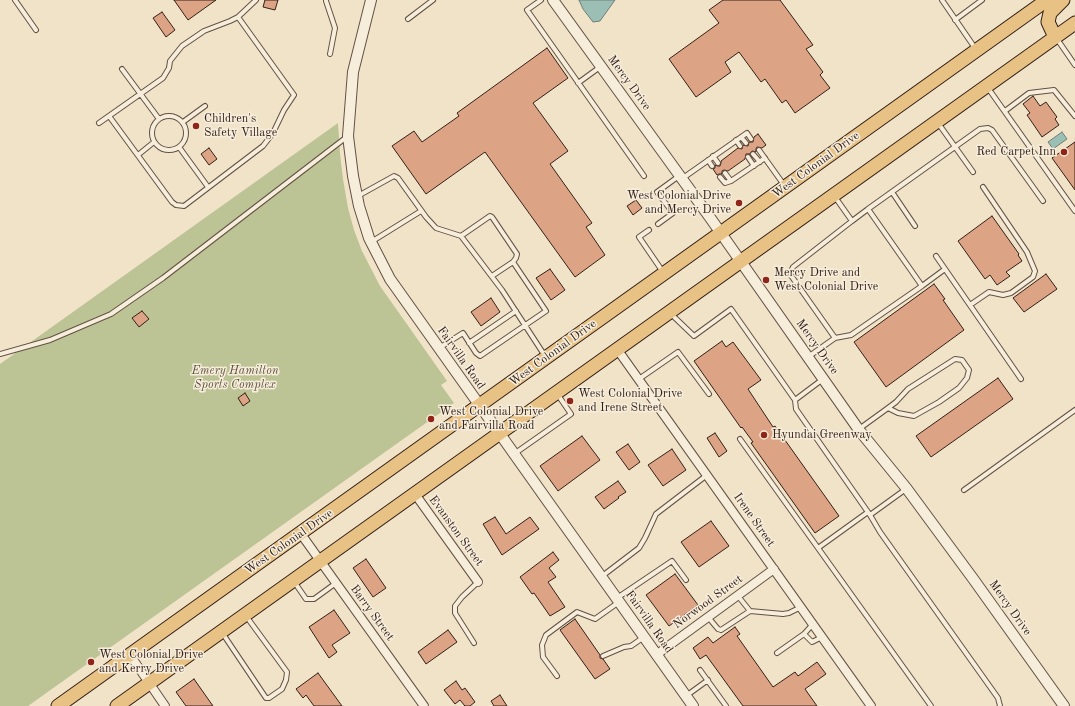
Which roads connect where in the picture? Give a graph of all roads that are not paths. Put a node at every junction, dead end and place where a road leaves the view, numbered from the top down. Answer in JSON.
{"nodes":[{"id":1,"x":15,"y":0,"type":"edge"},
{"id":2,"x":256,"y":0,"type":"edge"},
{"id":3,"x":326,"y":0,"type":"edge"},
{"id":4,"x":433,"y":0,"type":"edge"},
{"id":5,"x":541,"y":0,"type":"edge"},
{"id":6,"x":553,"y":0,"type":"edge"},
{"id":7,"x":942,"y":0,"type":"edge"},
{"id":8,"x":982,"y":0,"type":"edge"},
{"id":9,"x":1047,"y":0,"type":"edge"},
{"id":10,"x":1064,"y":0,"type":"edge"},
{"id":11,"x":369,"y":1,"type":"edge"},
{"id":12,"x":238,"y":17,"type":"junction"},
{"id":13,"x":408,"y":19,"type":"dead end"},
{"id":14,"x":955,"y":20,"type":"junction"},
{"id":15,"x":1075,"y":22,"type":"edge"},
{"id":16,"x":36,"y":30,"type":"dead end"},
{"id":17,"x":1055,"y":37,"type":"junction"},
{"id":18,"x":977,"y":50,"type":"junction"},
{"id":19,"x":330,"y":54,"type":"dead end"},
{"id":20,"x":1075,"y":64,"type":"edge"},
{"id":21,"x":601,"y":66,"type":"junction"},
{"id":22,"x":122,"y":69,"type":"dead end"},
{"id":23,"x":578,"y":83,"type":"junction"},
{"id":24,"x":986,"y":86,"type":"junction"},
{"id":25,"x":141,"y":94,"type":"junction"},
{"id":26,"x":205,"y":106,"type":"dead end"},
{"id":27,"x":1005,"y":111,"type":"junction"},
{"id":28,"x":109,"y":116,"type":"junction"},
{"id":29,"x":1075,"y":116,"type":"edge"},
{"id":30,"x":159,"y":119,"type":"junction"},
{"id":31,"x":936,"y":121,"type":"junction"},
{"id":32,"x":183,"y":122,"type":"junction"},
{"id":33,"x":99,"y":123,"type":"dead end"},
{"id":34,"x":348,"y":136,"type":"junction"},
{"id":35,"x":741,"y":137,"type":"junction"},
{"id":36,"x":751,"y":139,"type":"dead end"},
{"id":37,"x":736,"y":140,"type":"junction"},
{"id":38,"x":154,"y":142,"type":"junction"},
{"id":39,"x":746,"y":143,"type":"dead end"},
{"id":40,"x":740,"y":146,"type":"dead end"},
{"id":41,"x":179,"y":147,"type":"junction"},
{"id":42,"x":954,"y":147,"type":"junction"},
{"id":43,"x":759,"y":150,"type":"dead end"},
{"id":44,"x":754,"y":154,"type":"dead end"},
{"id":45,"x":138,"y":155,"type":"junction"},
{"id":46,"x":713,"y":156,"type":"junction"},
{"id":47,"x":748,"y":157,"type":"dead end"},
{"id":48,"x":765,"y":158,"type":"junction"},
{"id":49,"x":708,"y":160,"type":"junction"},
{"id":50,"x":760,"y":162,"type":"junction"},
{"id":51,"x":718,"y":163,"type":"dead end"},
{"id":52,"x":712,"y":166,"type":"dead end"},
{"id":53,"x":754,"y":166,"type":"junction"},
{"id":54,"x":972,"y":172,"type":"dead end"},
{"id":55,"x":725,"y":174,"type":"dead end"},
{"id":56,"x":644,"y":176,"type":"dead end"},
{"id":57,"x":681,"y":177,"type":"junction"},
{"id":58,"x":720,"y":177,"type":"dead end"},
{"id":59,"x":731,"y":181,"type":"junction"},
{"id":60,"x":983,"y":186,"type":"dead end"},
{"id":61,"x":785,"y":187,"type":"junction"},
{"id":62,"x":208,"y":188,"type":"junction"},
{"id":63,"x":892,"y":192,"type":"junction"},
{"id":64,"x":833,"y":195,"type":"junction"},
{"id":65,"x":357,"y":197,"type":"junction"},
{"id":66,"x":1043,"y":201,"type":"dead end"},
{"id":67,"x":868,"y":209,"type":"junction"},
{"id":68,"x":421,"y":211,"type":"junction"},
{"id":69,"x":1075,"y":211,"type":"edge"},
{"id":70,"x":852,"y":220,"type":"junction"},
{"id":71,"x":658,"y":224,"type":"dead end"},
{"id":72,"x":915,"y":226,"type":"dead end"},
{"id":73,"x":649,"y":230,"type":"dead end"},
{"id":74,"x":721,"y":233,"type":"junction"},
{"id":75,"x":461,"y":236,"type":"junction"},
{"id":76,"x":371,"y":242,"type":"junction"},
{"id":77,"x":936,"y":256,"type":"dead end"},
{"id":78,"x":740,"y":261,"type":"junction"},
{"id":79,"x":513,"y":262,"type":"junction"},
{"id":80,"x":945,"y":269,"type":"junction"},
{"id":81,"x":664,"y":274,"type":"junction"},
{"id":82,"x":492,"y":276,"type":"junction"},
{"id":83,"x":922,"y":286,"type":"junction"},
{"id":84,"x":970,"y":305,"type":"junction"},
{"id":85,"x":516,"y":311,"type":"junction"},
{"id":86,"x":669,"y":312,"type":"junction"},
{"id":87,"x":525,"y":325,"type":"junction"},
{"id":88,"x":835,"y":338,"type":"junction"},
{"id":89,"x":469,"y":343,"type":"junction"},
{"id":90,"x":438,"y":348,"type":"junction"},
{"id":91,"x":617,"y":349,"type":"junction"},
{"id":92,"x":0,"y":354,"type":"edge"},
{"id":93,"x":808,"y":357,"type":"junction"},
{"id":94,"x":547,"y":358,"type":"junction"},
{"id":95,"x":639,"y":379,"type":"junction"},
{"id":96,"x":823,"y":379,"type":"junction"},
{"id":97,"x":1021,"y":379,"type":"dead end"},
{"id":98,"x":556,"y":393,"type":"junction"},
{"id":99,"x":709,"y":394,"type":"dead end"},
{"id":100,"x":795,"y":400,"type":"junction"},
{"id":101,"x":479,"y":406,"type":"junction"},
{"id":102,"x":888,"y":408,"type":"junction"},
{"id":103,"x":1075,"y":410,"type":"edge"},
{"id":104,"x":859,"y":430,"type":"junction"},
{"id":105,"x":499,"y":434,"type":"junction"},
{"id":106,"x":740,"y":439,"type":"dead end"},
{"id":107,"x":514,"y":454,"type":"junction"},
{"id":108,"x":707,"y":475,"type":"junction"},
{"id":109,"x":907,"y":489,"type":"junction"},
{"id":110,"x":964,"y":490,"type":"dead end"},
{"id":111,"x":415,"y":494,"type":"junction"},
{"id":112,"x":869,"y":513,"type":"junction"},
{"id":113,"x":301,"y":534,"type":"junction"},
{"id":114,"x":818,"y":548,"type":"junction"},
{"id":115,"x":320,"y":561,"type":"junction"},
{"id":116,"x":774,"y":569,"type":"junction"},
{"id":117,"x":601,"y":577,"type":"junction"},
{"id":118,"x":686,"y":580,"type":"dead end"},
{"id":119,"x":294,"y":581,"type":"junction"},
{"id":120,"x":478,"y":582,"type":"joint"},
{"id":121,"x":336,"y":583,"type":"junction"},
{"id":122,"x":738,"y":596,"type":"junction"},
{"id":123,"x":618,"y":600,"type":"junction"},
{"id":124,"x":801,"y":607,"type":"junction"},
{"id":125,"x":750,"y":611,"type":"junction"},
{"id":126,"x":245,"y":615,"type":"junction"},
{"id":127,"x":708,"y":617,"type":"junction"},
{"id":128,"x":813,"y":624,"type":"junction"},
{"id":129,"x":222,"y":632,"type":"junction"},
{"id":130,"x":804,"y":634,"type":"junction"},
{"id":131,"x":644,"y":637,"type":"junction"},
{"id":132,"x":822,"y":637,"type":"junction"},
{"id":133,"x":474,"y":643,"type":"dead end"},
{"id":134,"x":777,"y":653,"type":"dead end"},
{"id":135,"x":130,"y":655,"type":"junction"},
{"id":136,"x":656,"y":655,"type":"junction"},
{"id":137,"x":603,"y":656,"type":"dead end"},
{"id":138,"x":700,"y":670,"type":"dead end"},
{"id":139,"x":557,"y":676,"type":"dead end"},
{"id":140,"x":708,"y":680,"type":"junction"},
{"id":141,"x":149,"y":683,"type":"junction"},
{"id":142,"x":686,"y":696,"type":"junction"},
{"id":143,"x":58,"y":706,"type":"edge"},
{"id":144,"x":117,"y":706,"type":"edge"},
{"id":145,"x":165,"y":706,"type":"edge"},
{"id":146,"x":424,"y":706,"type":"edge"},
{"id":147,"x":693,"y":706,"type":"edge"},
{"id":148,"x":726,"y":706,"type":"edge"},
{"id":149,"x":871,"y":706,"type":"edge"},
{"id":150,"x":931,"y":706,"type":"edge"},
{"id":151,"x":1000,"y":706,"type":"edge"},
{"id":152,"x":1064,"y":706,"type":"edge"}],
"edges":[{"from":1,"to":16,"type":"lane"},
{"from":2,"to":12,"type":"lane"},
{"from":3,"to":19,"type":"lane"},
{"from":4,"to":13,"type":"lane"},
{"from":5,"to":23,"type":"lane"},
{"from":6,"to":21,"type":"street","name":"Mercy Drive"},
{"from":7,"to":14,"type":"lane"},
{"from":8,"to":14,"type":"lane"},
{"from":9,"to":18,"type":"highway","name":"West Colonial Drive"},
{"from":10,"to":17,"type":"highway"},
{"from":11,"to":34,"type":"street","name":"Fairvilla Road"},
{"from":12,"to":25,"type":"lane"},
{"from":12,"to":62,"type":"lane"},
{"from":14,"to":18,"type":"lane"},
{"from":15,"to":17,"type":"highway"},
{"from":17,"to":20,"type":"lane"},
{"from":17,"to":24,"type":"highway"},
{"from":18,"to":61,"type":"highway","name":"West Colonial Drive"},
{"from":21,"to":23,"type":"lane"},
{"from":21,"to":57,"type":"street","name":"Mercy Drive"},
{"from":22,"to":25,"type":"lane"},
{"from":23,"to":56,"type":"lane"},
{"from":24,"to":27,"type":"lane"},
{"from":24,"to":31,"type":"highway"},
{"from":25,"to":28,"type":"lane"},
{"from":25,"to":30,"type":"lane"},
{"from":26,"to":32,"type":"lane"},
{"from":27,"to":29,"type":"lane"},
{"from":27,"to":69,"type":"lane"},
{"from":28,"to":33,"type":"lane"},
{"from":28,"to":45,"type":"lane"},
{"from":30,"to":32,"type":"lane"},
{"from":30,"to":38,"type":"lane"},
{"from":31,"to":42,"type":"lane"},
{"from":31,"to":64,"type":"highway"},
{"from":32,"to":41,"type":"lane"},
{"from":34,"to":65,"type":"street","name":"Fairvilla Road"},
{"from":34,"to":92,"type":"lane"},
{"from":35,"to":36,"type":"lane"},
{"from":35,"to":37,"type":"lane"},
{"from":35,"to":39,"type":"lane"},
{"from":37,"to":40,"type":"lane"},
{"from":37,"to":46,"type":"lane"},
{"from":38,"to":41,"type":"lane"},
{"from":38,"to":45,"type":"lane"},
{"from":41,"to":62,"type":"lane"},
{"from":42,"to":54,"type":"lane"},
{"from":42,"to":63,"type":"lane"},
{"from":42,"to":66,"type":"lane"},
{"from":43,"to":48,"type":"lane"},
{"from":44,"to":50,"type":"lane"},
{"from":45,"to":62,"type":"lane"},
{"from":46,"to":49,"type":"lane"},
{"from":46,"to":51,"type":"lane"},
{"from":47,"to":53,"type":"lane"},
{"from":48,"to":50,"type":"lane"},
{"from":48,"to":61,"type":"lane"},
{"from":49,"to":52,"type":"lane"},
{"from":49,"to":57,"type":"lane"},
{"from":50,"to":53,"type":"lane"},
{"from":53,"to":59,"type":"lane"},
{"from":55,"to":59,"type":"lane"},
{"from":57,"to":71,"type":"lane"},
{"from":57,"to":74,"type":"street","name":"Mercy Drive"},
{"from":58,"to":59,"type":"lane"},
{"from":60,"to":84,"type":"lane"},
{"from":61,"to":74,"type":"highway","name":"West Colonial Drive"},
{"from":63,"to":67,"type":"lane"},
{"from":63,"to":72,"type":"lane"},
{"from":64,"to":70,"type":"lane"},
{"from":64,"to":78,"type":"highway"},
{"from":65,"to":68,"type":"lane"},
{"from":65,"to":76,"type":"street","name":"Fairvilla Road"},
{"from":67,"to":70,"type":"lane"},
{"from":67,"to":83,"type":"lane"},
{"from":68,"to":75,"type":"lane"},
{"from":68,"to":76,"type":"lane"},
{"from":70,"to":88,"type":"lane"},
{"from":73,"to":81,"type":"lane"},
{"from":74,"to":78,"type":"street","name":"Mercy Drive"},
{"from":74,"to":81,"type":"highway","name":"West Colonial Drive"},
{"from":75,"to":79,"type":"lane"},
{"from":75,"to":82,"type":"lane"},
{"from":76,"to":90,"type":"street","name":"Fairvilla Road"},
{"from":77,"to":80,"type":"lane"},
{"from":78,"to":86,"type":"highway"},
{"from":78,"to":93,"type":"street","name":"Mercy Drive"},
{"from":79,"to":82,"type":"lane"},
{"from":79,"to":87,"type":"lane"},
{"from":80,"to":83,"type":"lane"},
{"from":80,"to":84,"type":"lane"},
{"from":81,"to":94,"type":"highway","name":"West Colonial Drive"},
{"from":82,"to":85,"type":"lane"},
{"from":83,"to":88,"type":"lane"},
{"from":84,"to":97,"type":"lane"},
{"from":85,"to":87,"type":"lane"},
{"from":85,"to":89,"type":"lane"},
{"from":86,"to":91,"type":"highway"},
{"from":86,"to":100,"type":"lane"},
{"from":87,"to":89,"type":"lane"},
{"from":87,"to":94,"type":"lane"},
{"from":88,"to":93,"type":"lane"},
{"from":89,"to":90,"type":"lane"},
{"from":90,"to":101,"type":"street","name":"Fairvilla Road"},
{"from":91,"to":95,"type":"street","name":"Irene Street"},
{"from":91,"to":98,"type":"highway"},
{"from":93,"to":96,"type":"street","name":"Mercy Drive"},
{"from":94,"to":101,"type":"highway","name":"West Colonial Drive"},
{"from":95,"to":99,"type":"lane"},
{"from":95,"to":108,"type":"street","name":"Irene Street"},
{"from":96,"to":100,"type":"lane"},
{"from":96,"to":104,"type":"street","name":"Mercy Drive"},
{"from":98,"to":105,"type":"highway"},
{"from":98,"to":107,"type":"lane"},
{"from":100,"to":112,"type":"lane"},
{"from":101,"to":105,"type":"street","name":"Fairvilla Road"},
{"from":101,"to":113,"type":"highway","name":"West Colonial Drive"},
{"from":102,"to":102,"type":"lane"},
{"from":102,"to":104,"type":"lane"},
{"from":103,"to":110,"type":"lane"},
{"from":104,"to":109,"type":"street","name":"Mercy Drive"},
{"from":105,"to":107,"type":"street","name":"Fairvilla Road"},
{"from":105,"to":111,"type":"highway"},
{"from":106,"to":114,"type":"lane"},
{"from":107,"to":117,"type":"street","name":"Fairvilla Road"},
{"from":108,"to":116,"type":"street","name":"Irene Street"},
{"from":108,"to":117,"type":"lane"},
{"from":109,"to":112,"type":"lane"},
{"from":109,"to":152,"type":"street","name":"Mercy Drive"},
{"from":111,"to":115,"type":"highway"},
{"from":111,"to":120,"type":"street","name":"Evanston Street"},
{"from":112,"to":114,"type":"lane"},
{"from":112,"to":151,"type":"lane"},
{"from":113,"to":115,"type":"street","name":"Barry Street"},
{"from":113,"to":135,"type":"highway","name":"West Colonial Drive"},
{"from":114,"to":150,"type":"lane"},
{"from":115,"to":119,"type":"highway"},
{"from":115,"to":121,"type":"street","name":"Barry Street"},
{"from":116,"to":122,"type":"street","name":"Norwood Street"},
{"from":116,"to":124,"type":"street","name":"Irene Street"},
{"from":117,"to":123,"type":"street","name":"Fairvilla Road"},
{"from":118,"to":123,"type":"lane"},
{"from":119,"to":121,"type":"lane"},
{"from":119,"to":126,"type":"highway"},
{"from":120,"to":133,"type":"lane"},
{"from":121,"to":146,"type":"street","name":"Barry Street"},
{"from":122,"to":125,"type":"lane"},
{"from":122,"to":127,"type":"street","name":"Norwood Street"},
{"from":123,"to":131,"type":"street","name":"Fairvilla Road"},
{"from":123,"to":139,"type":"lane"},
{"from":124,"to":125,"type":"lane"},
{"from":124,"to":128,"type":"street","name":"Irene Street"},
{"from":125,"to":127,"type":"lane"},
{"from":126,"to":129,"type":"highway"},
{"from":126,"to":129,"type":"lane"},
{"from":127,"to":136,"type":"street","name":"Norwood Street"},
{"from":128,"to":130,"type":"lane"},
{"from":128,"to":132,"type":"street","name":"Irene Street"},
{"from":129,"to":141,"type":"highway"},
{"from":130,"to":132,"type":"lane"},
{"from":130,"to":134,"type":"lane"},
{"from":131,"to":136,"type":"street","name":"Fairvilla Road"},
{"from":131,"to":137,"type":"lane"},
{"from":132,"to":149,"type":"street","name":"Irene Street"},
{"from":135,"to":141,"type":"street"},
{"from":135,"to":143,"type":"highway","name":"West Colonial Drive"},
{"from":136,"to":142,"type":"street","name":"Fairvilla Road"},
{"from":138,"to":140,"type":"lane"},
{"from":140,"to":142,"type":"lane"},
{"from":140,"to":148,"type":"lane"},
{"from":141,"to":144,"type":"highway"},
{"from":141,"to":145,"type":"street"},
{"from":142,"to":147,"type":"street","name":"Fairvilla Road"}]}
